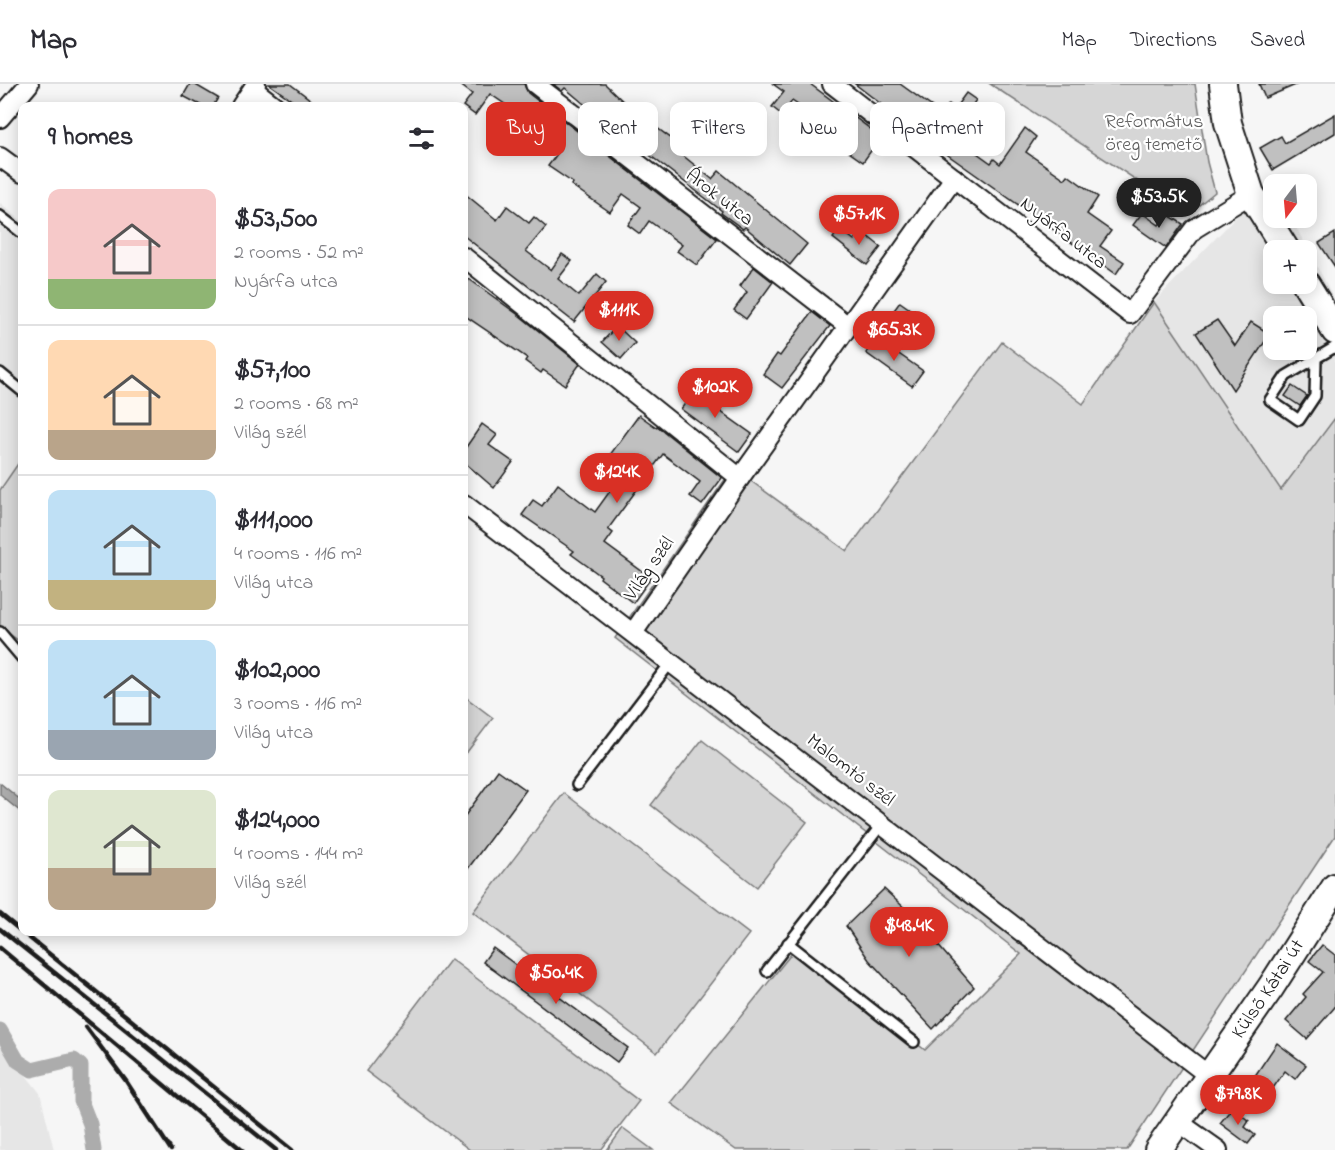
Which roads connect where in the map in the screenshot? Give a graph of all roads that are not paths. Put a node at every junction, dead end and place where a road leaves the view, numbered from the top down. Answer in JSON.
{"nodes":[{"id":1,"x":29,"y":84,"type":"edge"},
{"id":2,"x":534,"y":84,"type":"edge"},
{"id":3,"x":832,"y":84,"type":"edge"},
{"id":4,"x":1223,"y":84,"type":"edge"},
{"id":5,"x":255,"y":86,"type":"edge"},
{"id":6,"x":244,"y":102,"type":"edge"},
{"id":7,"x":271,"y":102,"type":"edge"},
{"id":8,"x":0,"y":118,"type":"edge"},
{"id":9,"x":0,"y":157,"type":"edge"},
{"id":10,"x":18,"y":170,"type":"edge"},
{"id":11,"x":954,"y":178,"type":"junction"},
{"id":12,"x":1251,"y":194,"type":"junction"},
{"id":13,"x":0,"y":216,"type":"edge"},
{"id":14,"x":18,"y":230,"type":"edge"},
{"id":15,"x":1280,"y":240,"type":"edge"},
{"id":16,"x":468,"y":260,"type":"edge"},
{"id":17,"x":1312,"y":294,"type":"edge"},
{"id":18,"x":848,"y":326,"type":"junction"},
{"id":19,"x":1335,"y":331,"type":"edge"},
{"id":20,"x":1335,"y":347,"type":"edge"},
{"id":21,"x":1317,"y":358,"type":"edge"},
{"id":22,"x":1316,"y":359,"type":"joint"},
{"id":23,"x":3,"y":375,"type":"edge"},
{"id":24,"x":18,"y":387,"type":"edge"},
{"id":25,"x":740,"y":478,"type":"junction"},
{"id":26,"x":468,"y":507,"type":"edge"},
{"id":27,"x":0,"y":632,"type":"edge"},
{"id":28,"x":633,"y":633,"type":"junction"},
{"id":29,"x":18,"y":653,"type":"edge"},
{"id":30,"x":671,"y":662,"type":"junction"},
{"id":31,"x":577,"y":785,"type":"dead end"},
{"id":32,"x":882,"y":824,"type":"junction"},
{"id":33,"x":1335,"y":887,"type":"edge"},
{"id":34,"x":788,"y":943,"type":"junction"},
{"id":35,"x":767,"y":971,"type":"dead end"},
{"id":36,"x":914,"y":1042,"type":"dead end"},
{"id":37,"x":1208,"y":1075,"type":"junction"},
{"id":38,"x":1177,"y":1121,"type":"junction"},
{"id":39,"x":1158,"y":1150,"type":"edge"},
{"id":40,"x":1218,"y":1150,"type":"edge"}],
"edges":[{"from":1,"to":8,"type":"street"},
{"from":2,"to":18,"type":"street","name":"Árok utca"},
{"from":3,"to":11,"type":"street","name":"Nyárfa utca"},
{"from":4,"to":12,"type":"main road"},
{"from":5,"to":6,"type":"street"},
{"from":5,"to":7,"type":"street"},
{"from":9,"to":10,"type":"street"},
{"from":11,"to":12,"type":"street","name":"Nyárfa utca"},
{"from":11,"to":18,"type":"street","name":"Világ szél"},
{"from":12,"to":15,"type":"main road"},
{"from":13,"to":14,"type":"lane"},
{"from":16,"to":25,"type":"street"},
{"from":17,"to":19,"type":"main road"},
{"from":18,"to":25,"type":"street","name":"Világ szél"},
{"from":20,"to":21,"type":"lane"},
{"from":22,"to":22,"type":"lane"},
{"from":23,"to":24,"type":"lane"},
{"from":25,"to":28,"type":"street","name":"Világ szél"},
{"from":26,"to":28,"type":"street","name":"Malomtó szél"},
{"from":27,"to":29,"type":"lane"},
{"from":28,"to":30,"type":"street","name":"Malomtó szél"},
{"from":30,"to":31,"type":"lane"},
{"from":30,"to":32,"type":"street","name":"Malomtó szél"},
{"from":32,"to":34,"type":"lane"},
{"from":32,"to":37,"type":"street","name":"Malomtó szél"},
{"from":33,"to":37,"type":"main road","name":"Külső Kátai út"},
{"from":34,"to":35,"type":"lane"},
{"from":34,"to":36,"type":"lane"},
{"from":37,"to":38,"type":"main road","name":"Külső Kátai út"},
{"from":38,"to":39,"type":"main road","name":"Külső Kátai út"},
{"from":38,"to":40,"type":"street"}]}
